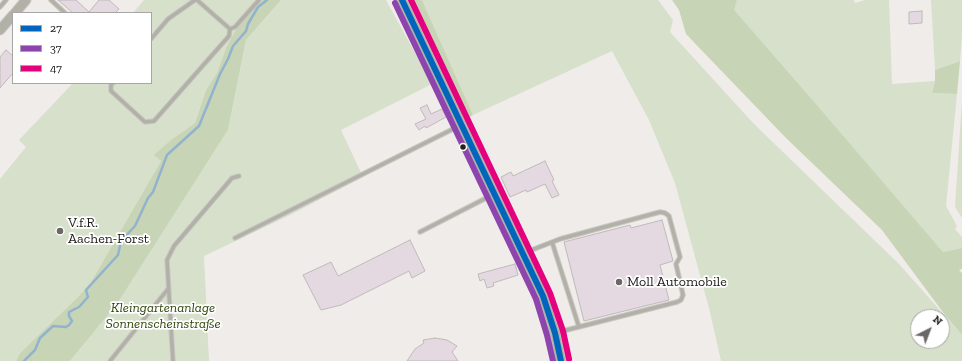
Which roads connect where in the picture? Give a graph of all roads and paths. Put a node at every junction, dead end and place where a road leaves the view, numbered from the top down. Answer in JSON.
{"nodes":[{"id":1,"x":6,"y":0,"type":"edge"},
{"id":2,"x":26,"y":0,"type":"edge"},
{"id":3,"x":51,"y":0,"type":"edge"},
{"id":4,"x":196,"y":0,"type":"edge"},
{"id":5,"x":259,"y":0,"type":"edge"},
{"id":6,"x":402,"y":0,"type":"edge"},
{"id":7,"x":0,"y":7,"type":"edge"},
{"id":8,"x":16,"y":12,"type":"edge"},
{"id":9,"x":64,"y":12,"type":"edge"},
{"id":10,"x":12,"y":16,"type":"edge"},
{"id":11,"x":0,"y":30,"type":"edge"},
{"id":12,"x":230,"y":30,"type":"junction"},
{"id":13,"x":152,"y":38,"type":"edge"},
{"id":14,"x":112,"y":84,"type":"edge"},
{"id":15,"x":462,"y":124,"type":"junction"},
{"id":16,"x":239,"y":176,"type":"dead end"},
{"id":17,"x":495,"y":193,"type":"junction"},
{"id":18,"x":420,"y":232,"type":"dead end"},
{"id":19,"x":235,"y":238,"type":"dead end"},
{"id":20,"x":552,"y":242,"type":"junction"},
{"id":21,"x":524,"y":254,"type":"junction"},
{"id":22,"x":168,"y":288,"type":"junction"},
{"id":23,"x":579,"y":327,"type":"junction"},
{"id":24,"x":555,"y":333,"type":"junction"},
{"id":25,"x":110,"y":361,"type":"edge"},
{"id":26,"x":173,"y":361,"type":"edge"},
{"id":27,"x":561,"y":361,"type":"edge"}],
"edges":[{"from":1,"to":7,"type":"lane"},
{"from":2,"to":8,"type":"street"},
{"from":3,"to":9,"type":"lane"},
{"from":4,"to":12,"type":"lane"},
{"from":4,"to":13,"type":"lane"},
{"from":5,"to":12,"type":"lane"},
{"from":6,"to":15,"type":"street"},
{"from":10,"to":11,"type":"street"},
{"from":12,"to":14,"type":"lane"},
{"from":15,"to":17,"type":"street"},
{"from":15,"to":19,"type":"lane"},
{"from":16,"to":22,"type":"lane"},
{"from":17,"to":18,"type":"lane"},
{"from":17,"to":21,"type":"street"},
{"from":20,"to":21,"type":"lane"},
{"from":20,"to":23,"type":"lane"},
{"from":20,"to":23,"type":"lane"},
{"from":21,"to":24,"type":"street"},
{"from":22,"to":25,"type":"lane"},
{"from":22,"to":26,"type":"lane"},
{"from":23,"to":24,"type":"lane"},
{"from":24,"to":27,"type":"street"}]}
